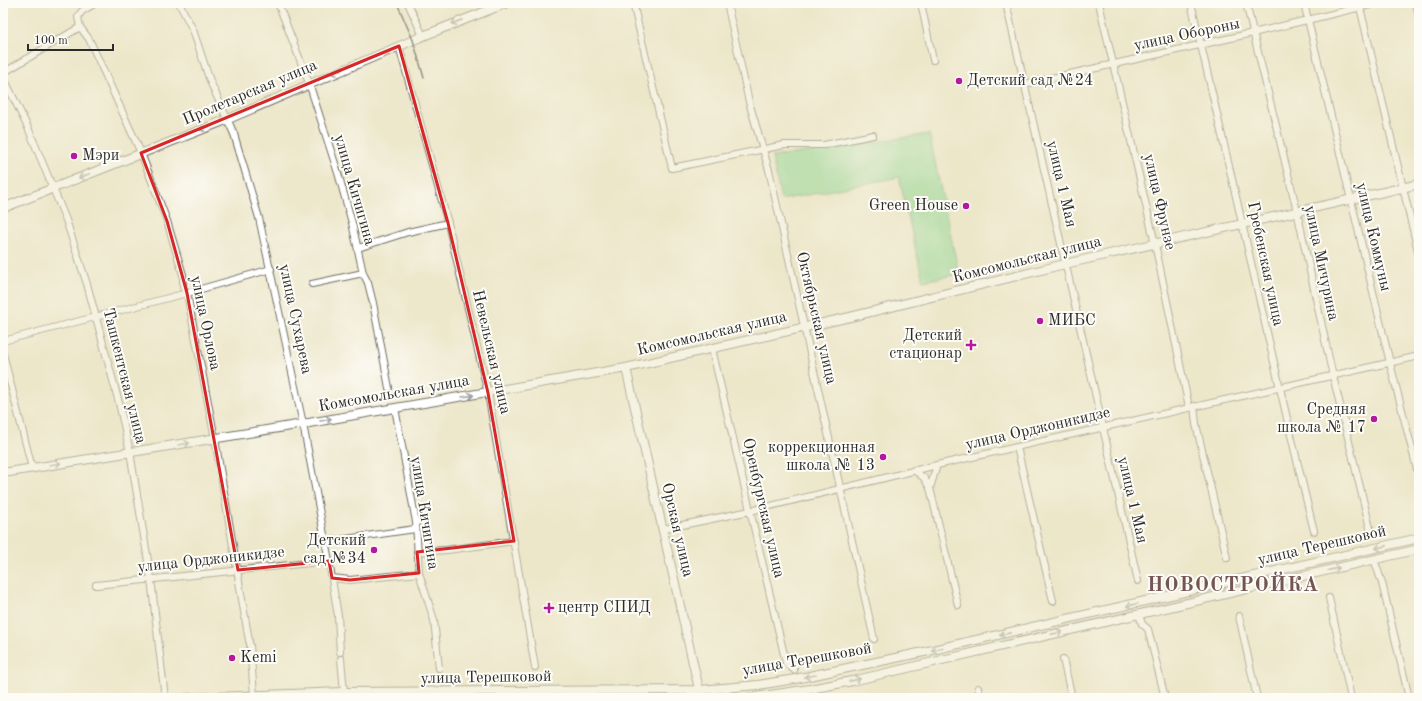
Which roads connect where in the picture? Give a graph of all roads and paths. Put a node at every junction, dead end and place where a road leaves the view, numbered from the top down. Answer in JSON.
{"nodes":[{"id":1,"x":96,"y":3,"type":"edge"},
{"id":2,"x":179,"y":3,"type":"edge"},
{"id":3,"x":278,"y":3,"type":"edge"},
{"id":4,"x":408,"y":3,"type":"edge"},
{"id":5,"x":507,"y":3,"type":"edge"},
{"id":6,"x":633,"y":3,"type":"edge"},
{"id":7,"x":727,"y":3,"type":"edge"},
{"id":8,"x":921,"y":3,"type":"edge"},
{"id":9,"x":1006,"y":3,"type":"edge"},
{"id":10,"x":1099,"y":3,"type":"edge"},
{"id":11,"x":1191,"y":3,"type":"edge"},
{"id":12,"x":1246,"y":3,"type":"edge"},
{"id":13,"x":1304,"y":3,"type":"edge"},
{"id":14,"x":1378,"y":3,"type":"edge"},
{"id":15,"x":1416,"y":3,"type":"edge"},
{"id":16,"x":1359,"y":5,"type":"edge"},
{"id":17,"x":1419,"y":17,"type":"edge"},
{"id":18,"x":1309,"y":21,"type":"junction"},
{"id":19,"x":80,"y":27,"type":"junction"},
{"id":20,"x":1253,"y":33,"type":"junction"},
{"id":21,"x":423,"y":36,"type":"junction"},
{"id":22,"x":1201,"y":45,"type":"junction"},
{"id":23,"x":399,"y":46,"type":"junction"},
{"id":24,"x":933,"y":60,"type":"dead end"},
{"id":25,"x":1113,"y":64,"type":"junction"},
{"id":26,"x":3,"y":74,"type":"edge"},
{"id":27,"x":309,"y":84,"type":"junction"},
{"id":28,"x":1025,"y":84,"type":"junction"},
{"id":29,"x":226,"y":120,"type":"junction"},
{"id":30,"x":873,"y":135,"type":"dead end"},
{"id":31,"x":763,"y":150,"type":"junction"},
{"id":32,"x":141,"y":153,"type":"junction"},
{"id":33,"x":1419,"y":184,"type":"edge"},
{"id":34,"x":1404,"y":187,"type":"junction"},
{"id":35,"x":54,"y":188,"type":"junction"},
{"id":36,"x":1351,"y":199,"type":"junction"},
{"id":37,"x":3,"y":208,"type":"edge"},
{"id":38,"x":1297,"y":211,"type":"junction"},
{"id":39,"x":448,"y":223,"type":"junction"},
{"id":40,"x":1243,"y":223,"type":"junction"},
{"id":41,"x":1155,"y":244,"type":"junction"},
{"id":42,"x":358,"y":248,"type":"junction"},
{"id":43,"x":1419,"y":255,"type":"edge"},
{"id":44,"x":1066,"y":264,"type":"junction"},
{"id":45,"x":271,"y":269,"type":"junction"},
{"id":46,"x":363,"y":273,"type":"junction"},
{"id":47,"x":312,"y":284,"type":"dead end"},
{"id":48,"x":187,"y":294,"type":"junction"},
{"id":49,"x":96,"y":317,"type":"junction"},
{"id":50,"x":805,"y":328,"type":"junction"},
{"id":51,"x":3,"y":341,"type":"edge"},
{"id":52,"x":712,"y":349,"type":"junction"},
{"id":53,"x":3,"y":354,"type":"edge"},
{"id":54,"x":1419,"y":356,"type":"edge"},
{"id":55,"x":1390,"y":363,"type":"junction"},
{"id":56,"x":626,"y":368,"type":"junction"},
{"id":57,"x":1333,"y":376,"type":"junction"},
{"id":58,"x":389,"y":388,"type":"dead end"},
{"id":59,"x":1279,"y":388,"type":"junction"},
{"id":60,"x":488,"y":393,"type":"junction"},
{"id":61,"x":1192,"y":407,"type":"junction"},
{"id":62,"x":395,"y":408,"type":"junction"},
{"id":63,"x":303,"y":424,"type":"junction"},
{"id":64,"x":1102,"y":428,"type":"junction"},
{"id":65,"x":216,"y":439,"type":"junction"},
{"id":66,"x":1017,"y":447,"type":"junction"},
{"id":67,"x":130,"y":452,"type":"junction"},
{"id":68,"x":937,"y":465,"type":"junction"},
{"id":69,"x":32,"y":468,"type":"junction"},
{"id":70,"x":914,"y":470,"type":"junction"},
{"id":71,"x":3,"y":473,"type":"edge"},
{"id":72,"x":1419,"y":477,"type":"edge"},
{"id":73,"x":839,"y":488,"type":"junction"},
{"id":74,"x":930,"y":488,"type":"junction"},
{"id":75,"x":750,"y":511,"type":"junction"},
{"id":76,"x":1370,"y":528,"type":"dead end"},
{"id":77,"x":415,"y":529,"type":"junction"},
{"id":78,"x":663,"y":529,"type":"junction"},
{"id":79,"x":1314,"y":531,"type":"dead end"},
{"id":80,"x":1419,"y":538,"type":"edge"},
{"id":81,"x":514,"y":541,"type":"junction"},
{"id":82,"x":324,"y":542,"type":"junction"},
{"id":83,"x":1419,"y":549,"type":"edge"},
{"id":84,"x":417,"y":552,"type":"junction"},
{"id":85,"x":1227,"y":558,"type":"dead end"},
{"id":86,"x":1374,"y":559,"type":"junction"},
{"id":87,"x":329,"y":560,"type":"junction"},
{"id":88,"x":238,"y":570,"type":"junction"},
{"id":89,"x":419,"y":573,"type":"junction"},
{"id":90,"x":332,"y":578,"type":"junction"},
{"id":91,"x":151,"y":579,"type":"junction"},
{"id":92,"x":1138,"y":581,"type":"dead end"},
{"id":93,"x":96,"y":585,"type":"dead end"},
{"id":94,"x":1329,"y":598,"type":"dead end"},
{"id":95,"x":1053,"y":601,"type":"dead end"},
{"id":96,"x":958,"y":605,"type":"dead end"},
{"id":97,"x":1139,"y":614,"type":"junction"},
{"id":98,"x":1239,"y":616,"type":"dead end"},
{"id":99,"x":874,"y":640,"type":"dead end"},
{"id":100,"x":340,"y":652,"type":"dead end"},
{"id":101,"x":341,"y":659,"type":"dead end"},
{"id":102,"x":1063,"y":659,"type":"dead end"},
{"id":103,"x":535,"y":667,"type":"dead end"},
{"id":104,"x":439,"y":668,"type":"dead end"},
{"id":105,"x":794,"y":670,"type":"dead end"},
{"id":106,"x":978,"y":688,"type":"dead end"},
{"id":107,"x":344,"y":692,"type":"junction"},
{"id":108,"x":700,"y":694,"type":"edge"},
{"id":109,"x":254,"y":695,"type":"junction"},
{"id":110,"x":165,"y":698,"type":"edge"},
{"id":111,"x":186,"y":698,"type":"edge"},
{"id":112,"x":748,"y":698,"type":"edge"},
{"id":113,"x":981,"y":698,"type":"edge"},
{"id":114,"x":1072,"y":698,"type":"edge"},
{"id":115,"x":1165,"y":698,"type":"edge"},
{"id":116,"x":1258,"y":698,"type":"edge"},
{"id":117,"x":1352,"y":698,"type":"edge"},
{"id":118,"x":1409,"y":698,"type":"edge"}],
"edges":[{"from":1,"to":19,"type":"street"},
{"from":2,"to":29,"type":"street","name":"улица Сухарева"},
{"from":3,"to":27,"type":"street","name":"улица Кичигина"},
{"from":4,"to":21,"type":"street"},
{"from":5,"to":21,"type":"main road","name":"Пролетарская улица","one_way":true},
{"from":6,"to":31,"type":"street"},
{"from":7,"to":31,"type":"street","name":"Октябрьская улица"},
{"from":8,"to":24,"type":"street"},
{"from":9,"to":28,"type":"street","name":"улица 1 Мая"},
{"from":10,"to":25,"type":"street","name":"улица Фрунзе"},
{"from":11,"to":22,"type":"street","name":"Гребенская улица"},
{"from":12,"to":20,"type":"street","name":"улица Мичурина"},
{"from":13,"to":18,"type":"street","name":"улица Коммуны"},
{"from":14,"to":16,"type":"street","name":"улица Обороны"},
{"from":15,"to":17,"type":"street"},
{"from":16,"to":18,"type":"street","name":"улица Обороны"},
{"from":16,"to":34,"type":"street"},
{"from":18,"to":20,"type":"street","name":"улица Обороны"},
{"from":18,"to":36,"type":"street","name":"улица Коммуны"},
{"from":19,"to":26,"type":"street"},
{"from":19,"to":32,"type":"street","name":"улица Орлова"},
{"from":20,"to":22,"type":"street","name":"улица Обороны"},
{"from":20,"to":38,"type":"street","name":"улица Мичурина"},
{"from":21,"to":23,"type":"main road","name":"Пролетарская улица"},
{"from":22,"to":25,"type":"street","name":"улица Обороны"},
{"from":22,"to":40,"type":"street","name":"Гребенская улица"},
{"from":23,"to":27,"type":"main road","name":"Пролетарская улица","one_way":true},
{"from":23,"to":39,"type":"street","name":"Невельская улица"},
{"from":25,"to":28,"type":"street","name":"улица Обороны"},
{"from":25,"to":41,"type":"street","name":"улица Фрунзе"},
{"from":26,"to":35,"type":"street","name":"Ташкентская улица"},
{"from":27,"to":29,"type":"main road","name":"Пролетарская улица"},
{"from":27,"to":42,"type":"street","name":"улица Кичигина"},
{"from":28,"to":44,"type":"street","name":"улица 1 Мая"},
{"from":29,"to":32,"type":"main road","name":"Пролетарская улица","one_way":true},
{"from":29,"to":45,"type":"street","name":"улица Сухарева"},
{"from":30,"to":31,"type":"street"},
{"from":31,"to":50,"type":"street","name":"Октябрьская улица"},
{"from":32,"to":35,"type":"main road","name":"Пролетарская улица","one_way":true},
{"from":32,"to":48,"type":"street","name":"улица Орлова"},
{"from":33,"to":34,"type":"main road","name":"Комсомольская улица"},
{"from":34,"to":36,"type":"main road","name":"Комсомольская улица"},
{"from":34,"to":43,"type":"street"},
{"from":35,"to":37,"type":"main road","name":"Пролетарская улица"},
{"from":35,"to":49,"type":"street","name":"Ташкентская улица"},
{"from":36,"to":38,"type":"main road","name":"Комсомольская улица"},
{"from":36,"to":55,"type":"street","name":"улица Коммуны"},
{"from":38,"to":40,"type":"main road","name":"Комсомольская улица"},
{"from":38,"to":57,"type":"street","name":"улица Мичурина"},
{"from":39,"to":42,"type":"street"},
{"from":39,"to":60,"type":"street","name":"Невельская улица"},
{"from":40,"to":41,"type":"main road","name":"Комсомольская улица"},
{"from":40,"to":59,"type":"street","name":"Гребенская улица"},
{"from":41,"to":44,"type":"main road","name":"Комсомольская улица"},
{"from":41,"to":61,"type":"street","name":"улица Фрунзе"},
{"from":42,"to":46,"type":"street","name":"улица Кичигина"},
{"from":44,"to":50,"type":"main road","name":"Комсомольская улица"},
{"from":44,"to":64,"type":"street","name":"улица 1 Мая"},
{"from":45,"to":48,"type":"street"},
{"from":45,"to":63,"type":"street","name":"улица Сухарева"},
{"from":46,"to":47,"type":"street"},
{"from":46,"to":58,"type":"street","name":"улица Кичигина"},
{"from":48,"to":49,"type":"street"},
{"from":48,"to":65,"type":"street","name":"улица Орлова"},
{"from":49,"to":51,"type":"street"},
{"from":49,"to":67,"type":"street","name":"Ташкентская улица"},
{"from":50,"to":52,"type":"main road","name":"Комсомольская улица"},
{"from":50,"to":73,"type":"street","name":"Октябрьская улица"},
{"from":52,"to":56,"type":"main road","name":"Комсомольская улица"},
{"from":52,"to":75,"type":"street","name":"Оренбургская улица"},
{"from":53,"to":69,"type":"street"},
{"from":54,"to":55,"type":"street","name":"улица Орджоникидзе"},
{"from":55,"to":57,"type":"street","name":"улица Орджоникидзе"},
{"from":55,"to":72,"type":"street","name":"улица Коммуны"},
{"from":56,"to":60,"type":"main road","name":"Комсомольская улица"},
{"from":56,"to":78,"type":"main road","name":"Орская улица"},
{"from":57,"to":59,"type":"street","name":"улица Орджоникидзе"},
{"from":57,"to":76,"type":"street","name":"улица Мичурина"},
{"from":59,"to":61,"type":"street","name":"улица Орджоникидзе"},
{"from":59,"to":79,"type":"street","name":"Гребенская улица"},
{"from":62,"to":60,"type":"main road","name":"Комсомольская улица","one_way":true},
{"from":60,"to":81,"type":"street","name":"Невельская улица"},
{"from":61,"to":64,"type":"street","name":"улица Орджоникидзе"},
{"from":61,"to":85,"type":"street","name":"улица Фрунзе"},
{"from":63,"to":62,"type":"main road","name":"Комсомольская улица","one_way":true},
{"from":62,"to":77,"type":"street","name":"улица Кичигина"},
{"from":63,"to":65,"type":"main road","name":"Комсомольская улица"},
{"from":63,"to":82,"type":"street","name":"улица Сухарева"},
{"from":64,"to":66,"type":"street","name":"улица Орджоникидзе"},
{"from":64,"to":92,"type":"street","name":"улица 1 Мая"},
{"from":67,"to":65,"type":"main road","name":"Комсомольская улица","one_way":true},
{"from":65,"to":88,"type":"street","name":"улица Орлова"},
{"from":66,"to":68,"type":"street","name":"улица Орджоникидзе"},
{"from":66,"to":95,"type":"street"},
{"from":69,"to":67,"type":"main road","name":"Комсомольская улица","one_way":true},
{"from":67,"to":91,"type":"street","name":"Ташкентская улица"},
{"from":68,"to":70,"type":"street","name":"улица Орджоникидзе"},
{"from":68,"to":74,"type":"street"},
{"from":69,"to":71,"type":"main road","name":"Комсомольская улица"},
{"from":70,"to":73,"type":"street","name":"улица Орджоникидзе"},
{"from":70,"to":74,"type":"street"},
{"from":73,"to":75,"type":"street","name":"улица Орджоникидзе"},
{"from":73,"to":99,"type":"street","name":"Октябрьская улица"},
{"from":74,"to":96,"type":"street"},
{"from":75,"to":78,"type":"street","name":"улица Орджоникидзе"},
{"from":75,"to":105,"type":"street","name":"Оренбургская улица"},
{"from":77,"to":82,"type":"street"},
{"from":77,"to":84,"type":"street","name":"улица Кичигина"},
{"from":78,"to":108,"type":"main road","name":"Орская улица"},
{"from":80,"to":108,"type":"main road","name":"улица Терешковой","one_way":true},
{"from":81,"to":84,"type":"street"},
{"from":81,"to":103,"type":"street","name":"Невельская улица"},
{"from":82,"to":87,"type":"street","name":"улица Сухарева"},
{"from":83,"to":86,"type":"main road","name":"улица Терешковой"},
{"from":84,"to":89,"type":"street","name":"улица Кичигина"},
{"from":97,"to":86,"type":"main road","name":"улица Терешковой","one_way":true},
{"from":86,"to":118,"type":"street"},
{"from":87,"to":88,"type":"street","name":"улица Орджоникидзе"},
{"from":87,"to":90,"type":"street","name":"улица Сухарева"},
{"from":88,"to":91,"type":"street","name":"улица Орджоникидзе"},
{"from":88,"to":109,"type":"street","name":"улица Орлова"},
{"from":89,"to":90,"type":"street"},
{"from":89,"to":104,"type":"street","name":"улица Кичигина"},
{"from":90,"to":100,"type":"street","name":"улица Сухарева"},
{"from":91,"to":93,"type":"street","name":"улица Орджоникидзе"},
{"from":91,"to":110,"type":"street","name":"Ташкентская улица"},
{"from":94,"to":117,"type":"street"},
{"from":112,"to":97,"type":"main road","name":"улица Терешковой","one_way":true},
{"from":97,"to":115,"type":"street"},
{"from":98,"to":116,"type":"street"},
{"from":101,"to":107,"type":"street"},
{"from":102,"to":114,"type":"street"},
{"from":106,"to":113,"type":"street"},
{"from":107,"to":108,"type":"main road","name":"улица Терешковой"},
{"from":107,"to":109,"type":"main road","name":"улица Терешковой"},
{"from":109,"to":111,"type":"main road","name":"улица Терешковой"}]}
